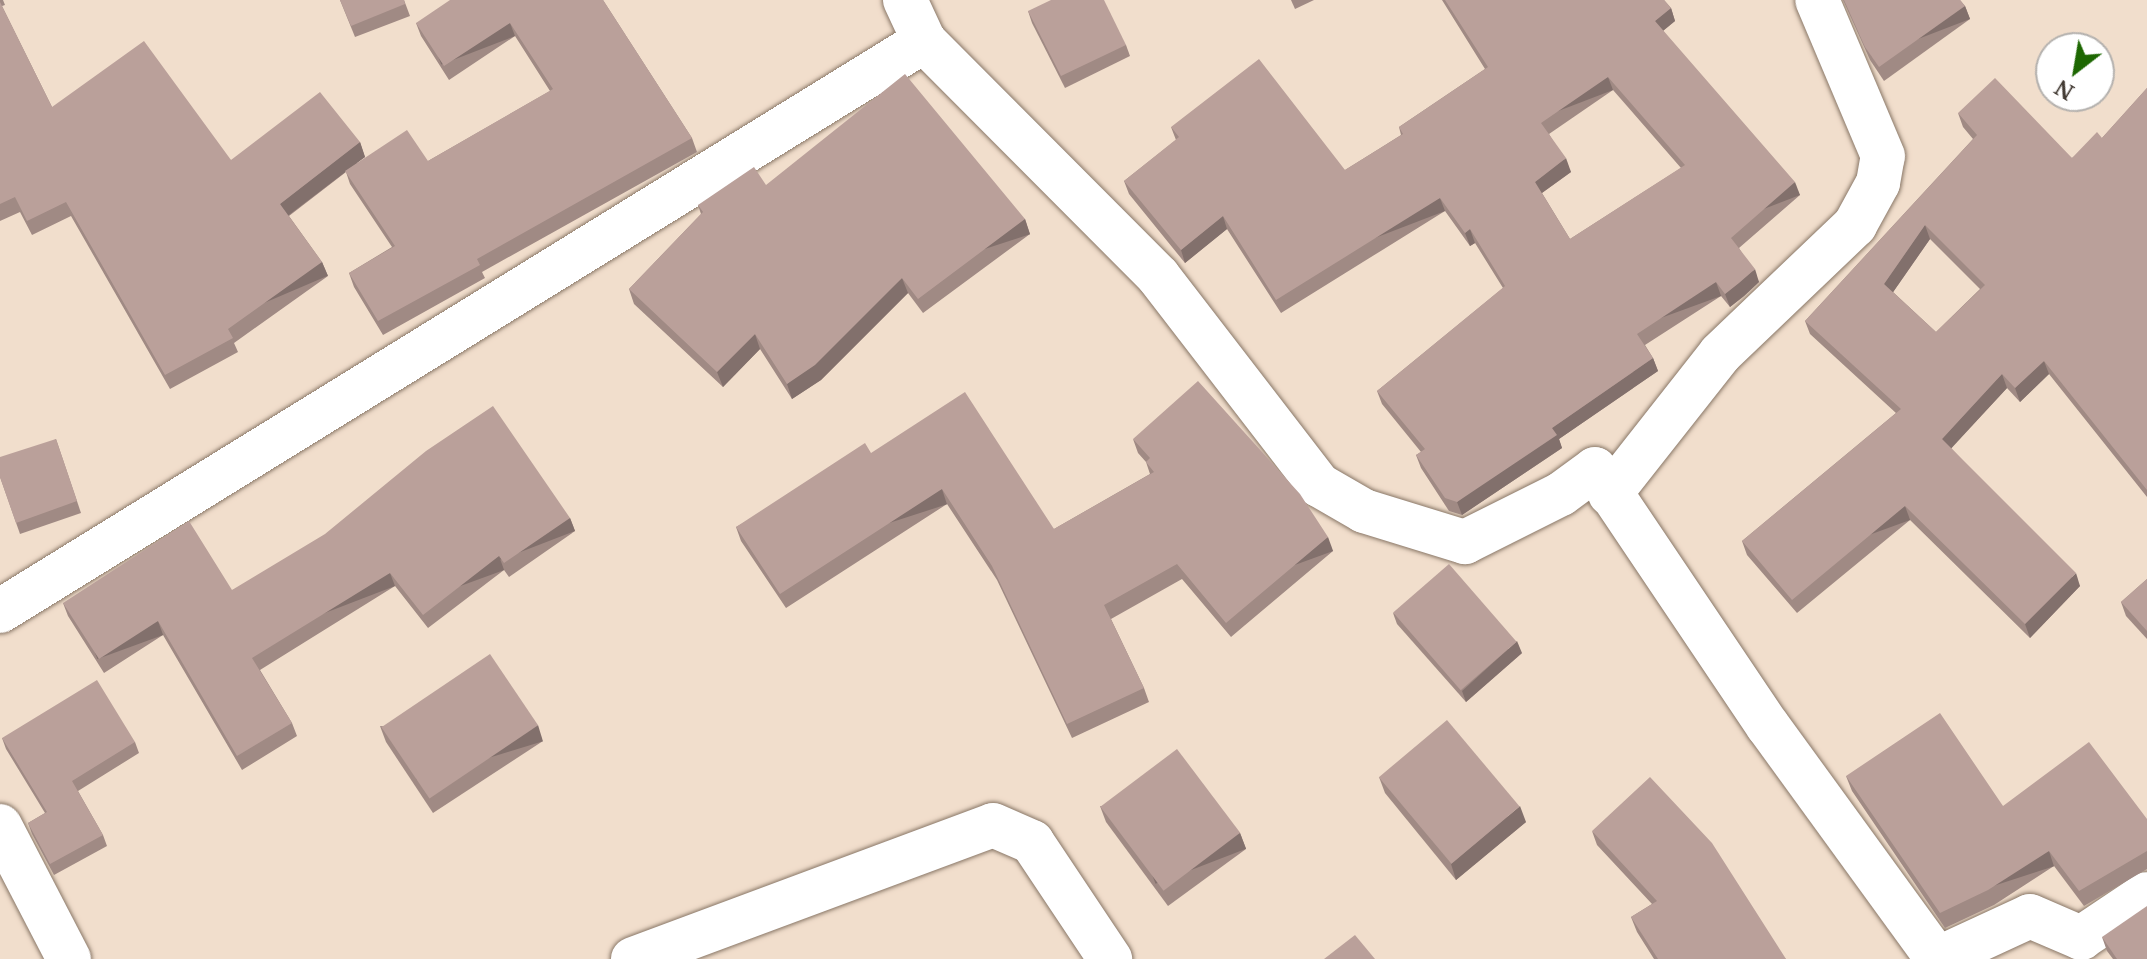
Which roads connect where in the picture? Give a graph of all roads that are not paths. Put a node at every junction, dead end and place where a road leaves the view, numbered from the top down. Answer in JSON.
{"nodes":[{"id":1,"x":905,"y":0,"type":"edge"},
{"id":2,"x":1817,"y":0,"type":"edge"},
{"id":3,"x":924,"y":41,"type":"junction"},
{"id":4,"x":1610,"y":494,"type":"junction"},
{"id":5,"x":0,"y":611,"type":"edge"},
{"id":6,"x":0,"y":826,"type":"edge"},
{"id":7,"x":2147,"y":894,"type":"edge"},
{"id":8,"x":69,"y":959,"type":"edge"},
{"id":9,"x":633,"y":959,"type":"edge"},
{"id":10,"x":1110,"y":959,"type":"edge"},
{"id":11,"x":1937,"y":959,"type":"edge"}],
"edges":[{"from":1,"to":3,"type":"street"},
{"from":2,"to":4,"type":"street"},
{"from":3,"to":4,"type":"street"},
{"from":3,"to":5,"type":"street"},
{"from":4,"to":11,"type":"street"},
{"from":6,"to":8,"type":"street"},
{"from":7,"to":11,"type":"street"},
{"from":9,"to":10,"type":"street"}]}
